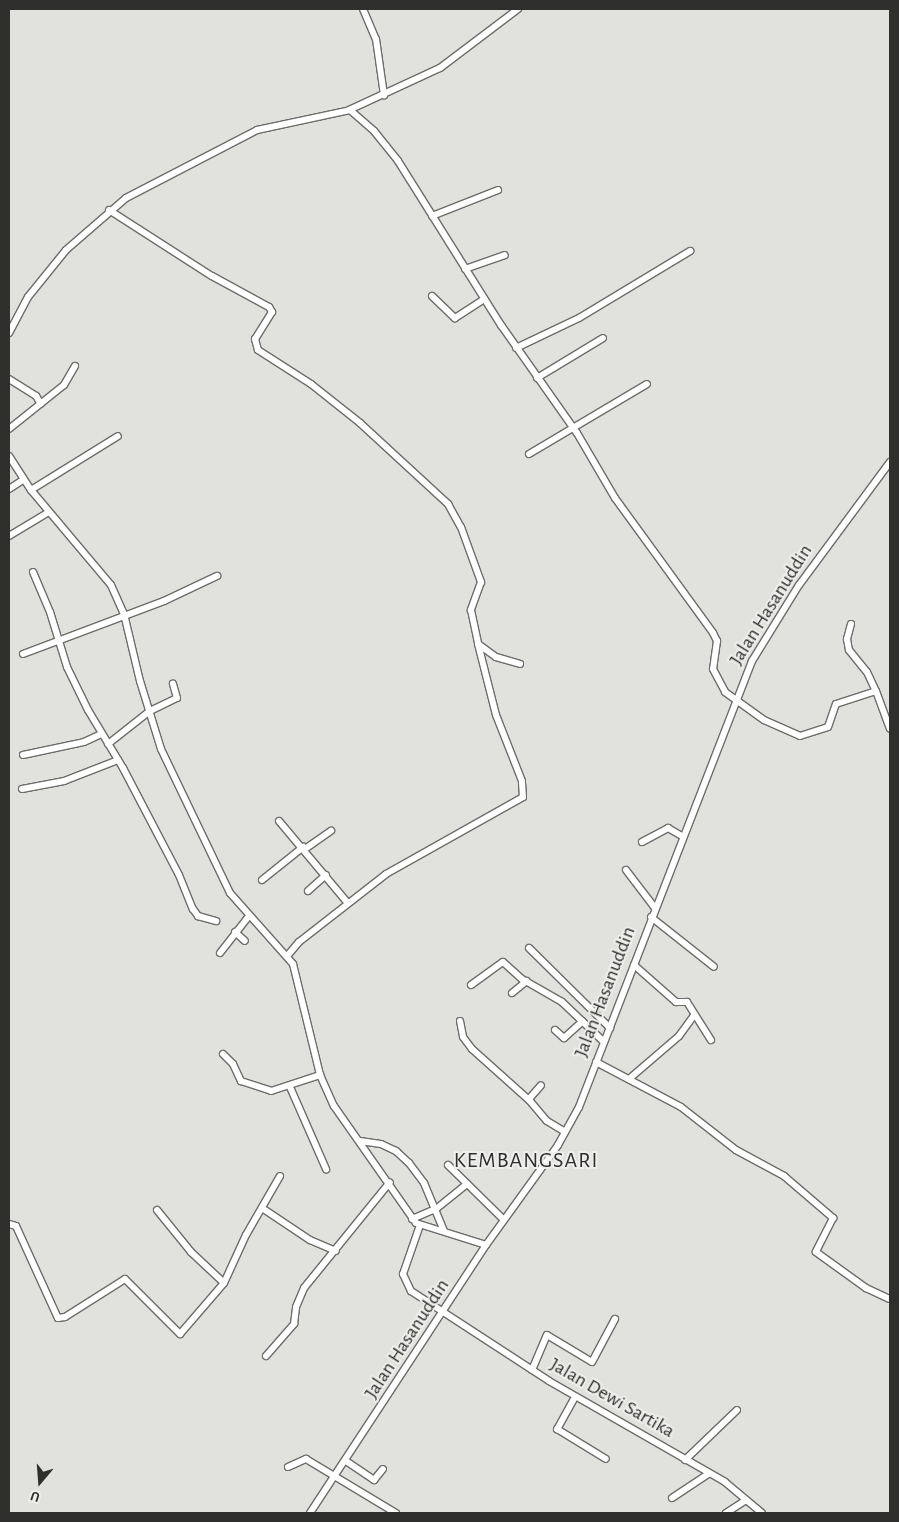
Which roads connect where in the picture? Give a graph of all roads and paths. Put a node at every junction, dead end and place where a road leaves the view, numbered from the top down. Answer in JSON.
{"nodes":[{"id":1,"x":363,"y":9,"type":"edge"},
{"id":2,"x":518,"y":9,"type":"edge"},
{"id":3,"x":384,"y":95,"type":"junction"},
{"id":4,"x":348,"y":110,"type":"junction"},
{"id":5,"x":498,"y":190,"type":"dead end"},
{"id":6,"x":109,"y":210,"type":"junction"},
{"id":7,"x":432,"y":216,"type":"junction"},
{"id":8,"x":690,"y":251,"type":"dead end"},
{"id":9,"x":505,"y":255,"type":"dead end"},
{"id":10,"x":465,"y":269,"type":"junction"},
{"id":11,"x":432,"y":296,"type":"dead end"},
{"id":12,"x":484,"y":299,"type":"junction"},
{"id":13,"x":9,"y":333,"type":"edge"},
{"id":14,"x":603,"y":338,"type":"dead end"},
{"id":15,"x":516,"y":348,"type":"junction"},
{"id":16,"x":75,"y":366,"type":"dead end"},
{"id":17,"x":537,"y":378,"type":"junction"},
{"id":18,"x":9,"y":379,"type":"edge"},
{"id":19,"x":647,"y":384,"type":"dead end"},
{"id":20,"x":41,"y":404,"type":"junction"},
{"id":21,"x":572,"y":428,"type":"junction"},
{"id":22,"x":9,"y":429,"type":"edge"},
{"id":23,"x":118,"y":436,"type":"dead end"},
{"id":24,"x":529,"y":454,"type":"dead end"},
{"id":25,"x":9,"y":456,"type":"edge"},
{"id":26,"x":890,"y":462,"type":"edge"},
{"id":27,"x":23,"y":480,"type":"junction"},
{"id":28,"x":9,"y":489,"type":"edge"},
{"id":29,"x":31,"y":490,"type":"junction"},
{"id":30,"x":49,"y":512,"type":"junction"},
{"id":31,"x":9,"y":536,"type":"edge"},
{"id":32,"x":33,"y":572,"type":"dead end"},
{"id":33,"x":217,"y":576,"type":"dead end"},
{"id":34,"x":125,"y":616,"type":"junction"},
{"id":35,"x":851,"y":624,"type":"dead end"},
{"id":36,"x":60,"y":642,"type":"junction"},
{"id":37,"x":478,"y":644,"type":"junction"},
{"id":38,"x":23,"y":654,"type":"dead end"},
{"id":39,"x":520,"y":664,"type":"dead end"},
{"id":40,"x":173,"y":684,"type":"dead end"},
{"id":41,"x":876,"y":691,"type":"junction"},
{"id":42,"x":734,"y":700,"type":"junction"},
{"id":43,"x":150,"y":712,"type":"junction"},
{"id":44,"x":888,"y":714,"type":"edge"},
{"id":45,"x":890,"y":729,"type":"edge"},
{"id":46,"x":101,"y":734,"type":"junction"},
{"id":47,"x":108,"y":744,"type":"junction"},
{"id":48,"x":23,"y":755,"type":"dead end"},
{"id":49,"x":118,"y":760,"type":"junction"},
{"id":50,"x":22,"y":789,"type":"dead end"},
{"id":51,"x":279,"y":821,"type":"dead end"},
{"id":52,"x":331,"y":831,"type":"dead end"},
{"id":53,"x":683,"y":834,"type":"junction"},
{"id":54,"x":642,"y":842,"type":"dead end"},
{"id":55,"x":304,"y":848,"type":"junction"},
{"id":56,"x":626,"y":870,"type":"dead end"},
{"id":57,"x":326,"y":876,"type":"junction"},
{"id":58,"x":262,"y":880,"type":"dead end"},
{"id":59,"x":308,"y":891,"type":"dead end"},
{"id":60,"x":347,"y":902,"type":"junction"},
{"id":61,"x":655,"y":908,"type":"junction"},
{"id":62,"x":249,"y":916,"type":"junction"},
{"id":63,"x":652,"y":917,"type":"junction"},
{"id":64,"x":216,"y":921,"type":"dead end"},
{"id":65,"x":235,"y":932,"type":"junction"},
{"id":66,"x":245,"y":941,"type":"dead end"},
{"id":67,"x":529,"y":948,"type":"dead end"},
{"id":68,"x":220,"y":953,"type":"dead end"},
{"id":69,"x":288,"y":955,"type":"junction"},
{"id":70,"x":634,"y":965,"type":"junction"},
{"id":71,"x":714,"y":966,"type":"dead end"},
{"id":72,"x":526,"y":982,"type":"junction"},
{"id":73,"x":471,"y":985,"type":"dead end"},
{"id":74,"x":512,"y":993,"type":"dead end"},
{"id":75,"x":694,"y":1015,"type":"junction"},
{"id":76,"x":460,"y":1021,"type":"dead end"},
{"id":77,"x":583,"y":1021,"type":"junction"},
{"id":78,"x":610,"y":1028,"type":"junction"},
{"id":79,"x":555,"y":1030,"type":"dead end"},
{"id":80,"x":711,"y":1040,"type":"dead end"},
{"id":81,"x":604,"y":1042,"type":"junction"},
{"id":82,"x":222,"y":1054,"type":"dead end"},
{"id":83,"x":596,"y":1062,"type":"junction"},
{"id":84,"x":320,"y":1075,"type":"junction"},
{"id":85,"x":629,"y":1079,"type":"junction"},
{"id":86,"x":541,"y":1085,"type":"dead end"},
{"id":87,"x":290,"y":1087,"type":"junction"},
{"id":88,"x":529,"y":1099,"type":"junction"},
{"id":89,"x":565,"y":1132,"type":"junction"},
{"id":90,"x":360,"y":1141,"type":"junction"},
{"id":91,"x":448,"y":1165,"type":"dead end"},
{"id":92,"x":326,"y":1169,"type":"dead end"},
{"id":93,"x":280,"y":1176,"type":"dead end"},
{"id":94,"x":390,"y":1182,"type":"junction"},
{"id":95,"x":467,"y":1184,"type":"junction"},
{"id":96,"x":262,"y":1208,"type":"junction"},
{"id":97,"x":436,"y":1208,"type":"junction"},
{"id":98,"x":157,"y":1210,"type":"dead end"},
{"id":99,"x":412,"y":1219,"type":"junction"},
{"id":100,"x":504,"y":1220,"type":"junction"},
{"id":101,"x":9,"y":1224,"type":"edge"},
{"id":102,"x":420,"y":1225,"type":"junction"},
{"id":103,"x":444,"y":1231,"type":"junction"},
{"id":104,"x":486,"y":1245,"type":"junction"},
{"id":105,"x":336,"y":1251,"type":"junction"},
{"id":106,"x":224,"y":1283,"type":"junction"},
{"id":107,"x":890,"y":1300,"type":"edge"},
{"id":108,"x":443,"y":1314,"type":"junction"},
{"id":109,"x":615,"y":1319,"type":"dead end"},
{"id":110,"x":266,"y":1356,"type":"dead end"},
{"id":111,"x":532,"y":1370,"type":"junction"},
{"id":112,"x":576,"y":1397,"type":"junction"},
{"id":113,"x":737,"y":1410,"type":"dead end"},
{"id":114,"x":606,"y":1459,"type":"dead end"},
{"id":115,"x":685,"y":1460,"type":"junction"},
{"id":116,"x":346,"y":1461,"type":"junction"},
{"id":117,"x":288,"y":1467,"type":"dead end"},
{"id":118,"x":383,"y":1469,"type":"dead end"},
{"id":119,"x":708,"y":1474,"type":"junction"},
{"id":120,"x":335,"y":1477,"type":"junction"},
{"id":121,"x":672,"y":1498,"type":"dead end"},
{"id":122,"x":746,"y":1500,"type":"junction"},
{"id":123,"x":310,"y":1513,"type":"edge"},
{"id":124,"x":396,"y":1513,"type":"edge"},
{"id":125,"x":726,"y":1513,"type":"edge"},
{"id":126,"x":762,"y":1513,"type":"edge"}],
"edges":[{"from":1,"to":3,"type":"street"},
{"from":2,"to":3,"type":"street"},
{"from":3,"to":4,"type":"street"},
{"from":4,"to":6,"type":"street"},
{"from":4,"to":7,"type":"street"},
{"from":5,"to":7,"type":"street"},
{"from":6,"to":13,"type":"street"},
{"from":6,"to":37,"type":"street"},
{"from":7,"to":10,"type":"street"},
{"from":8,"to":15,"type":"street"},
{"from":9,"to":10,"type":"street"},
{"from":10,"to":12,"type":"street"},
{"from":11,"to":12,"type":"street"},
{"from":12,"to":15,"type":"street"},
{"from":14,"to":17,"type":"street"},
{"from":15,"to":17,"type":"street"},
{"from":16,"to":20,"type":"street"},
{"from":17,"to":21,"type":"street"},
{"from":18,"to":20,"type":"street"},
{"from":19,"to":21,"type":"street"},
{"from":20,"to":22,"type":"street"},
{"from":21,"to":24,"type":"street"},
{"from":21,"to":42,"type":"street"},
{"from":23,"to":29,"type":"street"},
{"from":25,"to":27,"type":"street"},
{"from":26,"to":42,"type":"street","name":"Jalan Hasanuddin"},
{"from":27,"to":28,"type":"street"},
{"from":27,"to":29,"type":"street"},
{"from":29,"to":30,"type":"street"},
{"from":30,"to":31,"type":"street"},
{"from":30,"to":34,"type":"street"},
{"from":32,"to":36,"type":"street"},
{"from":33,"to":34,"type":"street"},
{"from":34,"to":36,"type":"street"},
{"from":34,"to":43,"type":"street"},
{"from":35,"to":41,"type":"street"},
{"from":36,"to":38,"type":"street"},
{"from":36,"to":46,"type":"street"},
{"from":37,"to":39,"type":"street"},
{"from":37,"to":60,"type":"street"},
{"from":40,"to":43,"type":"street"},
{"from":41,"to":42,"type":"street"},
{"from":41,"to":44,"type":"street"},
{"from":42,"to":53,"type":"street","name":"Jalan Hasanuddin"},
{"from":43,"to":47,"type":"street"},
{"from":43,"to":62,"type":"street"},
{"from":44,"to":45,"type":"street"},
{"from":46,"to":47,"type":"street"},
{"from":46,"to":48,"type":"street"},
{"from":47,"to":49,"type":"street"},
{"from":49,"to":50,"type":"street"},
{"from":49,"to":64,"type":"street"},
{"from":51,"to":55,"type":"street"},
{"from":52,"to":55,"type":"street"},
{"from":53,"to":54,"type":"street"},
{"from":53,"to":61,"type":"street","name":"Jalan Hasanuddin"},
{"from":55,"to":57,"type":"street"},
{"from":55,"to":58,"type":"street"},
{"from":56,"to":61,"type":"street"},
{"from":57,"to":59,"type":"street"},
{"from":57,"to":60,"type":"street"},
{"from":60,"to":69,"type":"street"},
{"from":61,"to":63,"type":"street","name":"Jalan Hasanuddin"},
{"from":62,"to":65,"type":"street"},
{"from":62,"to":69,"type":"street"},
{"from":63,"to":70,"type":"street","name":"Jalan Hasanuddin"},
{"from":63,"to":71,"type":"street"},
{"from":65,"to":66,"type":"street"},
{"from":65,"to":68,"type":"street"},
{"from":67,"to":78,"type":"street"},
{"from":69,"to":84,"type":"street"},
{"from":70,"to":75,"type":"street"},
{"from":70,"to":78,"type":"street","name":"Jalan Hasanuddin"},
{"from":72,"to":73,"type":"street"},
{"from":72,"to":74,"type":"street"},
{"from":72,"to":77,"type":"street"},
{"from":75,"to":80,"type":"street"},
{"from":75,"to":85,"type":"street"},
{"from":76,"to":88,"type":"street"},
{"from":77,"to":79,"type":"street"},
{"from":77,"to":81,"type":"street"},
{"from":78,"to":81,"type":"street","name":"Jalan Hasanuddin"},
{"from":81,"to":83,"type":"street","name":"Jalan Hasanuddin"},
{"from":82,"to":87,"type":"street"},
{"from":83,"to":85,"type":"street"},
{"from":83,"to":89,"type":"street","name":"Jalan Hasanuddin"},
{"from":84,"to":87,"type":"street"},
{"from":84,"to":90,"type":"street"},
{"from":85,"to":107,"type":"street"},
{"from":86,"to":88,"type":"street"},
{"from":87,"to":92,"type":"street"},
{"from":88,"to":89,"type":"street"},
{"from":89,"to":100,"type":"street","name":"Jalan Hasanuddin"},
{"from":90,"to":94,"type":"street"},
{"from":90,"to":97,"type":"street"},
{"from":91,"to":95,"type":"street"},
{"from":93,"to":96,"type":"street"},
{"from":94,"to":99,"type":"street"},
{"from":94,"to":105,"type":"street"},
{"from":95,"to":97,"type":"street"},
{"from":95,"to":100,"type":"street"},
{"from":96,"to":105,"type":"street"},
{"from":96,"to":106,"type":"street"},
{"from":97,"to":99,"type":"street"},
{"from":97,"to":103,"type":"street"},
{"from":98,"to":106,"type":"street"},
{"from":99,"to":102,"type":"street"},
{"from":100,"to":104,"type":"street","name":"Jalan Hasanuddin"},
{"from":101,"to":106,"type":"street"},
{"from":102,"to":103,"type":"street"},
{"from":102,"to":108,"type":"street","name":"Jalan Dewi Sartika"},
{"from":103,"to":104,"type":"street"},
{"from":104,"to":108,"type":"street","name":"Jalan Hasanuddin"},
{"from":105,"to":110,"type":"street"},
{"from":108,"to":111,"type":"street","name":"Jalan Dewi Sartika"},
{"from":108,"to":116,"type":"street","name":"Jalan Hasanuddin"},
{"from":109,"to":111,"type":"street"},
{"from":111,"to":112,"type":"street","name":"Jalan Dewi Sartika"},
{"from":112,"to":114,"type":"street"},
{"from":112,"to":115,"type":"street","name":"Jalan Dewi Sartika"},
{"from":113,"to":115,"type":"street"},
{"from":115,"to":119,"type":"street","name":"Jalan Dewi Sartika"},
{"from":116,"to":118,"type":"street"},
{"from":116,"to":120,"type":"street","name":"Jalan Hasanuddin"},
{"from":117,"to":120,"type":"street"},
{"from":119,"to":121,"type":"street"},
{"from":119,"to":122,"type":"street","name":"Jalan Dewi Sartika"},
{"from":120,"to":123,"type":"street","name":"Jalan Hasanuddin"},
{"from":120,"to":124,"type":"street"},
{"from":122,"to":125,"type":"street"},
{"from":122,"to":126,"type":"street","name":"Jalan Dewi Sartika"}]}
